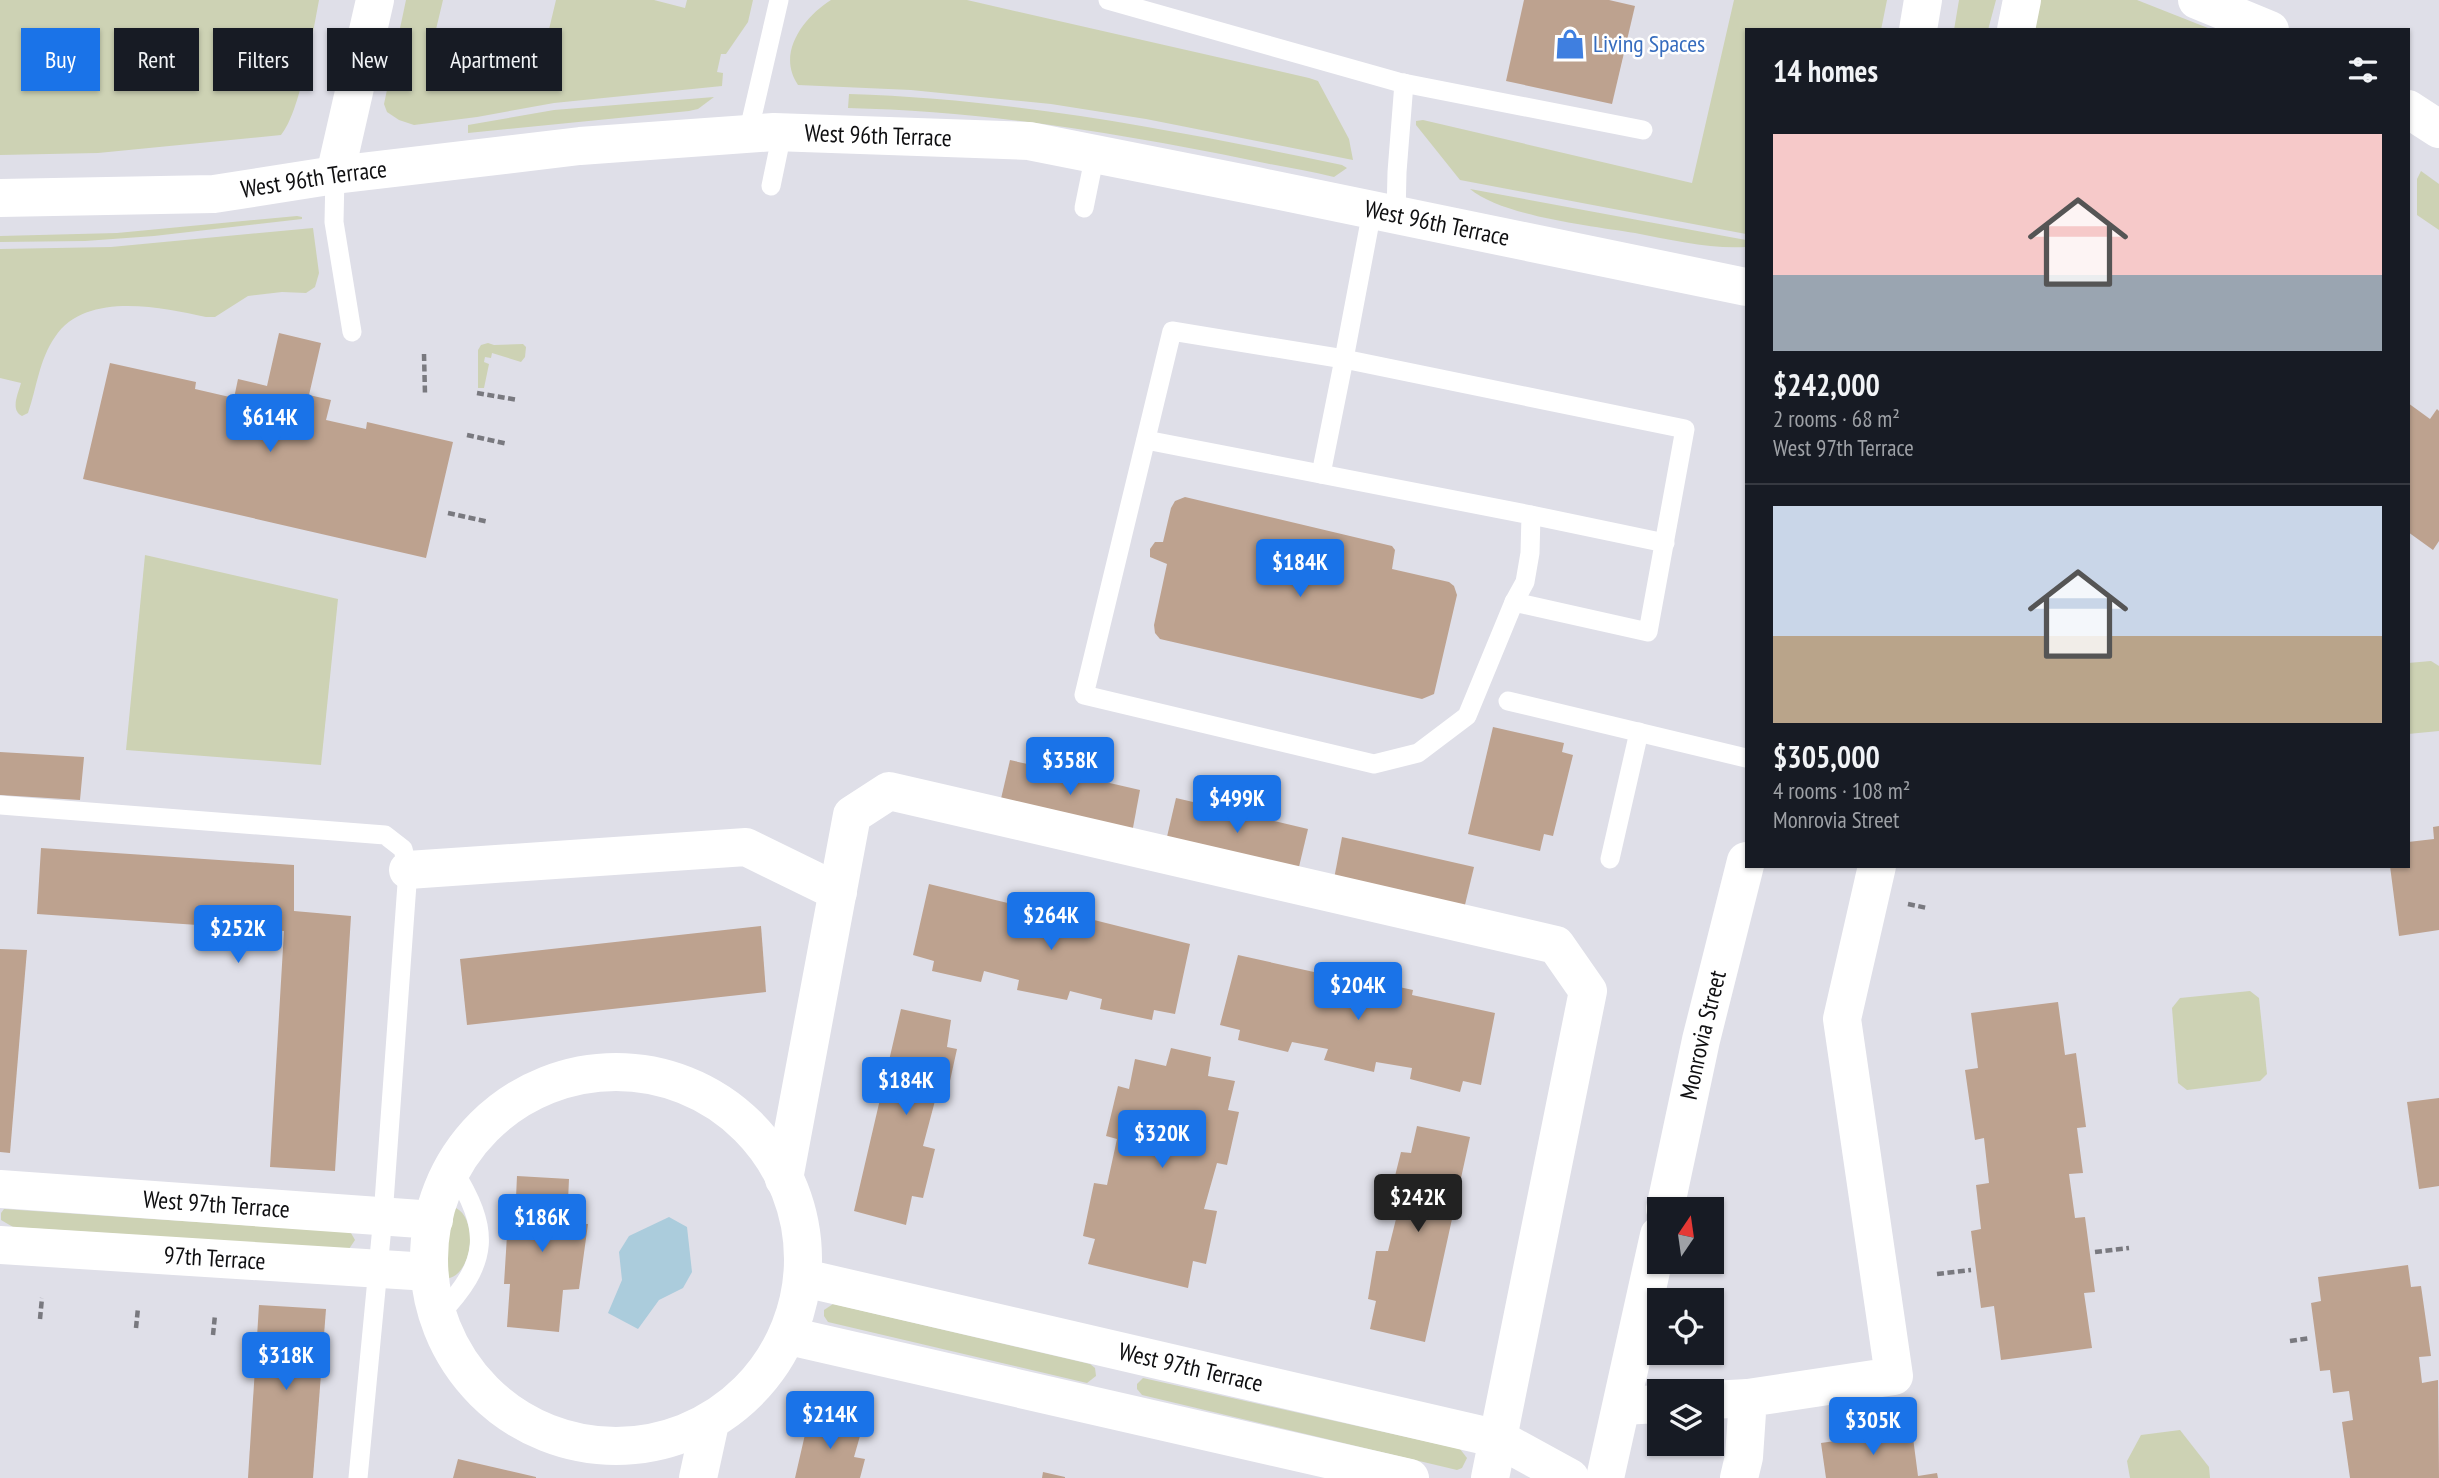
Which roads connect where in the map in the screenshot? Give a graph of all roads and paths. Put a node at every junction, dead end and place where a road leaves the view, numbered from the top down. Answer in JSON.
{"nodes":[{"id":1,"x":375,"y":0,"type":"edge"},
{"id":2,"x":779,"y":0,"type":"edge"},
{"id":3,"x":1108,"y":0,"type":"edge"},
{"id":4,"x":1923,"y":0,"type":"edge"},
{"id":5,"x":2022,"y":0,"type":"edge"},
{"id":6,"x":2197,"y":0,"type":"edge"},
{"id":7,"x":1918,"y":28,"type":"edge"},
{"id":8,"x":2016,"y":28,"type":"edge"},
{"id":9,"x":2265,"y":28,"type":"edge"},
{"id":10,"x":1404,"y":83,"type":"junction"},
{"id":11,"x":2410,"y":110,"type":"edge"},
{"id":12,"x":2439,"y":129,"type":"edge"},
{"id":13,"x":1643,"y":130,"type":"dead end"},
{"id":14,"x":765,"y":133,"type":"junction"},
{"id":15,"x":1095,"y":154,"type":"junction"},
{"id":16,"x":335,"y":175,"type":"junction"},
{"id":17,"x":771,"y":186,"type":"dead end"},
{"id":18,"x":0,"y":198,"type":"edge"},
{"id":19,"x":1084,"y":208,"type":"dead end"},
{"id":20,"x":1384,"y":214,"type":"junction"},
{"id":21,"x":1745,"y":287,"type":"edge"},
{"id":22,"x":352,"y":332,"type":"dead end"},
{"id":23,"x":424,"y":354,"type":"dead end"},
{"id":24,"x":1343,"y":359,"type":"junction"},
{"id":25,"x":477,"y":393,"type":"dead end"},
{"id":26,"x":425,"y":394,"type":"dead end"},
{"id":27,"x":518,"y":400,"type":"dead end"},
{"id":28,"x":467,"y":435,"type":"dead end"},
{"id":29,"x":1146,"y":440,"type":"junction"},
{"id":30,"x":508,"y":444,"type":"dead end"},
{"id":31,"x":1321,"y":474,"type":"junction"},
{"id":32,"x":447,"y":513,"type":"dead end"},
{"id":33,"x":1531,"y":515,"type":"junction"},
{"id":34,"x":489,"y":522,"type":"dead end"},
{"id":35,"x":1665,"y":543,"type":"junction"},
{"id":36,"x":1514,"y":602,"type":"junction"},
{"id":37,"x":1508,"y":701,"type":"dead end"},
{"id":38,"x":1639,"y":732,"type":"junction"},
{"id":39,"x":1745,"y":758,"type":"edge"},
{"id":40,"x":0,"y":804,"type":"edge"},
{"id":41,"x":1610,"y":859,"type":"dead end"},
{"id":42,"x":1745,"y":865,"type":"edge"},
{"id":43,"x":1877,"y":868,"type":"edge"},
{"id":44,"x":408,"y":870,"type":"junction"},
{"id":45,"x":838,"y":892,"type":"junction"},
{"id":46,"x":452,"y":1168,"type":"junction"},
{"id":47,"x":784,"y":1179,"type":"junction"},
{"id":48,"x":0,"y":1189,"type":"edge"},
{"id":49,"x":1668,"y":1197,"type":"edge"},
{"id":50,"x":383,"y":1216,"type":"junction"},
{"id":51,"x":434,"y":1220,"type":"junction"},
{"id":52,"x":0,"y":1245,"type":"edge"},
{"id":53,"x":2129,"y":1248,"type":"dead end"},
{"id":54,"x":2095,"y":1252,"type":"dead end"},
{"id":55,"x":378,"y":1268,"type":"junction"},
{"id":56,"x":1971,"y":1270,"type":"dead end"},
{"id":57,"x":429,"y":1272,"type":"junction"},
{"id":58,"x":1651,"y":1274,"type":"edge"},
{"id":59,"x":1937,"y":1274,"type":"dead end"},
{"id":60,"x":804,"y":1278,"type":"junction"},
{"id":61,"x":42,"y":1298,"type":"dead end"},
{"id":62,"x":138,"y":1308,"type":"dead end"},
{"id":63,"x":215,"y":1315,"type":"dead end"},
{"id":64,"x":439,"y":1315,"type":"junction"},
{"id":65,"x":40,"y":1319,"type":"dead end"},
{"id":66,"x":136,"y":1328,"type":"dead end"},
{"id":67,"x":213,"y":1335,"type":"dead end"},
{"id":68,"x":789,"y":1336,"type":"junction"},
{"id":69,"x":2310,"y":1338,"type":"dead end"},
{"id":70,"x":2290,"y":1341,"type":"dead end"},
{"id":71,"x":1730,"y":1399,"type":"edge"},
{"id":72,"x":1647,"y":1405,"type":"edge"},
{"id":73,"x":1622,"y":1406,"type":"junction"},
{"id":74,"x":710,"y":1423,"type":"junction"},
{"id":75,"x":1499,"y":1439,"type":"junction"},
{"id":76,"x":358,"y":1478,"type":"edge"},
{"id":77,"x":698,"y":1478,"type":"edge"},
{"id":78,"x":1410,"y":1478,"type":"edge"},
{"id":79,"x":1490,"y":1478,"type":"edge"},
{"id":80,"x":1570,"y":1478,"type":"edge"},
{"id":81,"x":1605,"y":1478,"type":"edge"},
{"id":82,"x":1740,"y":1478,"type":"edge"}],
"edges":[{"from":1,"to":16,"type":"street"},
{"from":2,"to":14,"type":"lane"},
{"from":3,"to":10,"type":"lane"},
{"from":4,"to":7,"type":"street"},
{"from":5,"to":8,"type":"street"},
{"from":6,"to":9,"type":"street"},
{"from":10,"to":13,"type":"lane"},
{"from":10,"to":20,"type":"lane"},
{"from":11,"to":12,"type":"street"},
{"from":14,"to":15,"type":"street","name":"West 96th Terrace"},
{"from":14,"to":16,"type":"street","name":"West 96th Terrace"},
{"from":14,"to":17,"type":"lane"},
{"from":15,"to":19,"type":"lane"},
{"from":15,"to":20,"type":"street","name":"West 96th Terrace"},
{"from":16,"to":18,"type":"street","name":"West 96th Terrace"},
{"from":16,"to":22,"type":"lane"},
{"from":20,"to":21,"type":"street","name":"West 96th Terrace"},
{"from":20,"to":24,"type":"lane"},
{"from":23,"to":26,"type":"path"},
{"from":24,"to":29,"type":"lane"},
{"from":24,"to":31,"type":"lane"},
{"from":24,"to":35,"type":"lane"},
{"from":25,"to":27,"type":"path"},
{"from":28,"to":30,"type":"path"},
{"from":29,"to":31,"type":"lane"},
{"from":29,"to":36,"type":"lane"},
{"from":31,"to":33,"type":"lane"},
{"from":32,"to":34,"type":"path"},
{"from":33,"to":35,"type":"lane"},
{"from":33,"to":36,"type":"lane"},
{"from":35,"to":36,"type":"lane"},
{"from":37,"to":38,"type":"lane"},
{"from":38,"to":39,"type":"lane"},
{"from":38,"to":41,"type":"lane"},
{"from":40,"to":44,"type":"lane"},
{"from":42,"to":49,"type":"street","name":"Monrovia Street"},
{"from":43,"to":71,"type":"street"},
{"from":44,"to":45,"type":"street"},
{"from":44,"to":50,"type":"lane"},
{"from":45,"to":47,"type":"street"},
{"from":45,"to":75,"type":"street"},
{"from":46,"to":47,"type":"street"},
{"from":46,"to":51,"type":"street"},
{"from":46,"to":64,"type":"lane"},
{"from":47,"to":60,"type":"street"},
{"from":48,"to":50,"type":"street","name":"West 97th Terrace"},
{"from":50,"to":51,"type":"street","name":"West 97th Terrace"},
{"from":50,"to":55,"type":"lane"},
{"from":51,"to":57,"type":"street"},
{"from":52,"to":55,"type":"street","name":"97th Terrace"},
{"from":53,"to":54,"type":"path"},
{"from":55,"to":57,"type":"street","name":"97th Terrace"},
{"from":55,"to":76,"type":"lane"},
{"from":56,"to":59,"type":"path"},
{"from":57,"to":64,"type":"street"},
{"from":58,"to":73,"type":"street"},
{"from":60,"to":68,"type":"street"},
{"from":60,"to":75,"type":"street","name":"West 97th Terrace"},
{"from":61,"to":65,"type":"path"},
{"from":62,"to":66,"type":"path"},
{"from":63,"to":67,"type":"path"},
{"from":64,"to":74,"type":"street"},
{"from":68,"to":74,"type":"street"},
{"from":68,"to":78,"type":"street"},
{"from":69,"to":70,"type":"path"},
{"from":71,"to":82,"type":"street"},
{"from":72,"to":73,"type":"street"},
{"from":73,"to":81,"type":"street"},
{"from":74,"to":77,"type":"street"},
{"from":75,"to":79,"type":"street"},
{"from":75,"to":80,"type":"street","name":"West 97th Terrace"}]}
